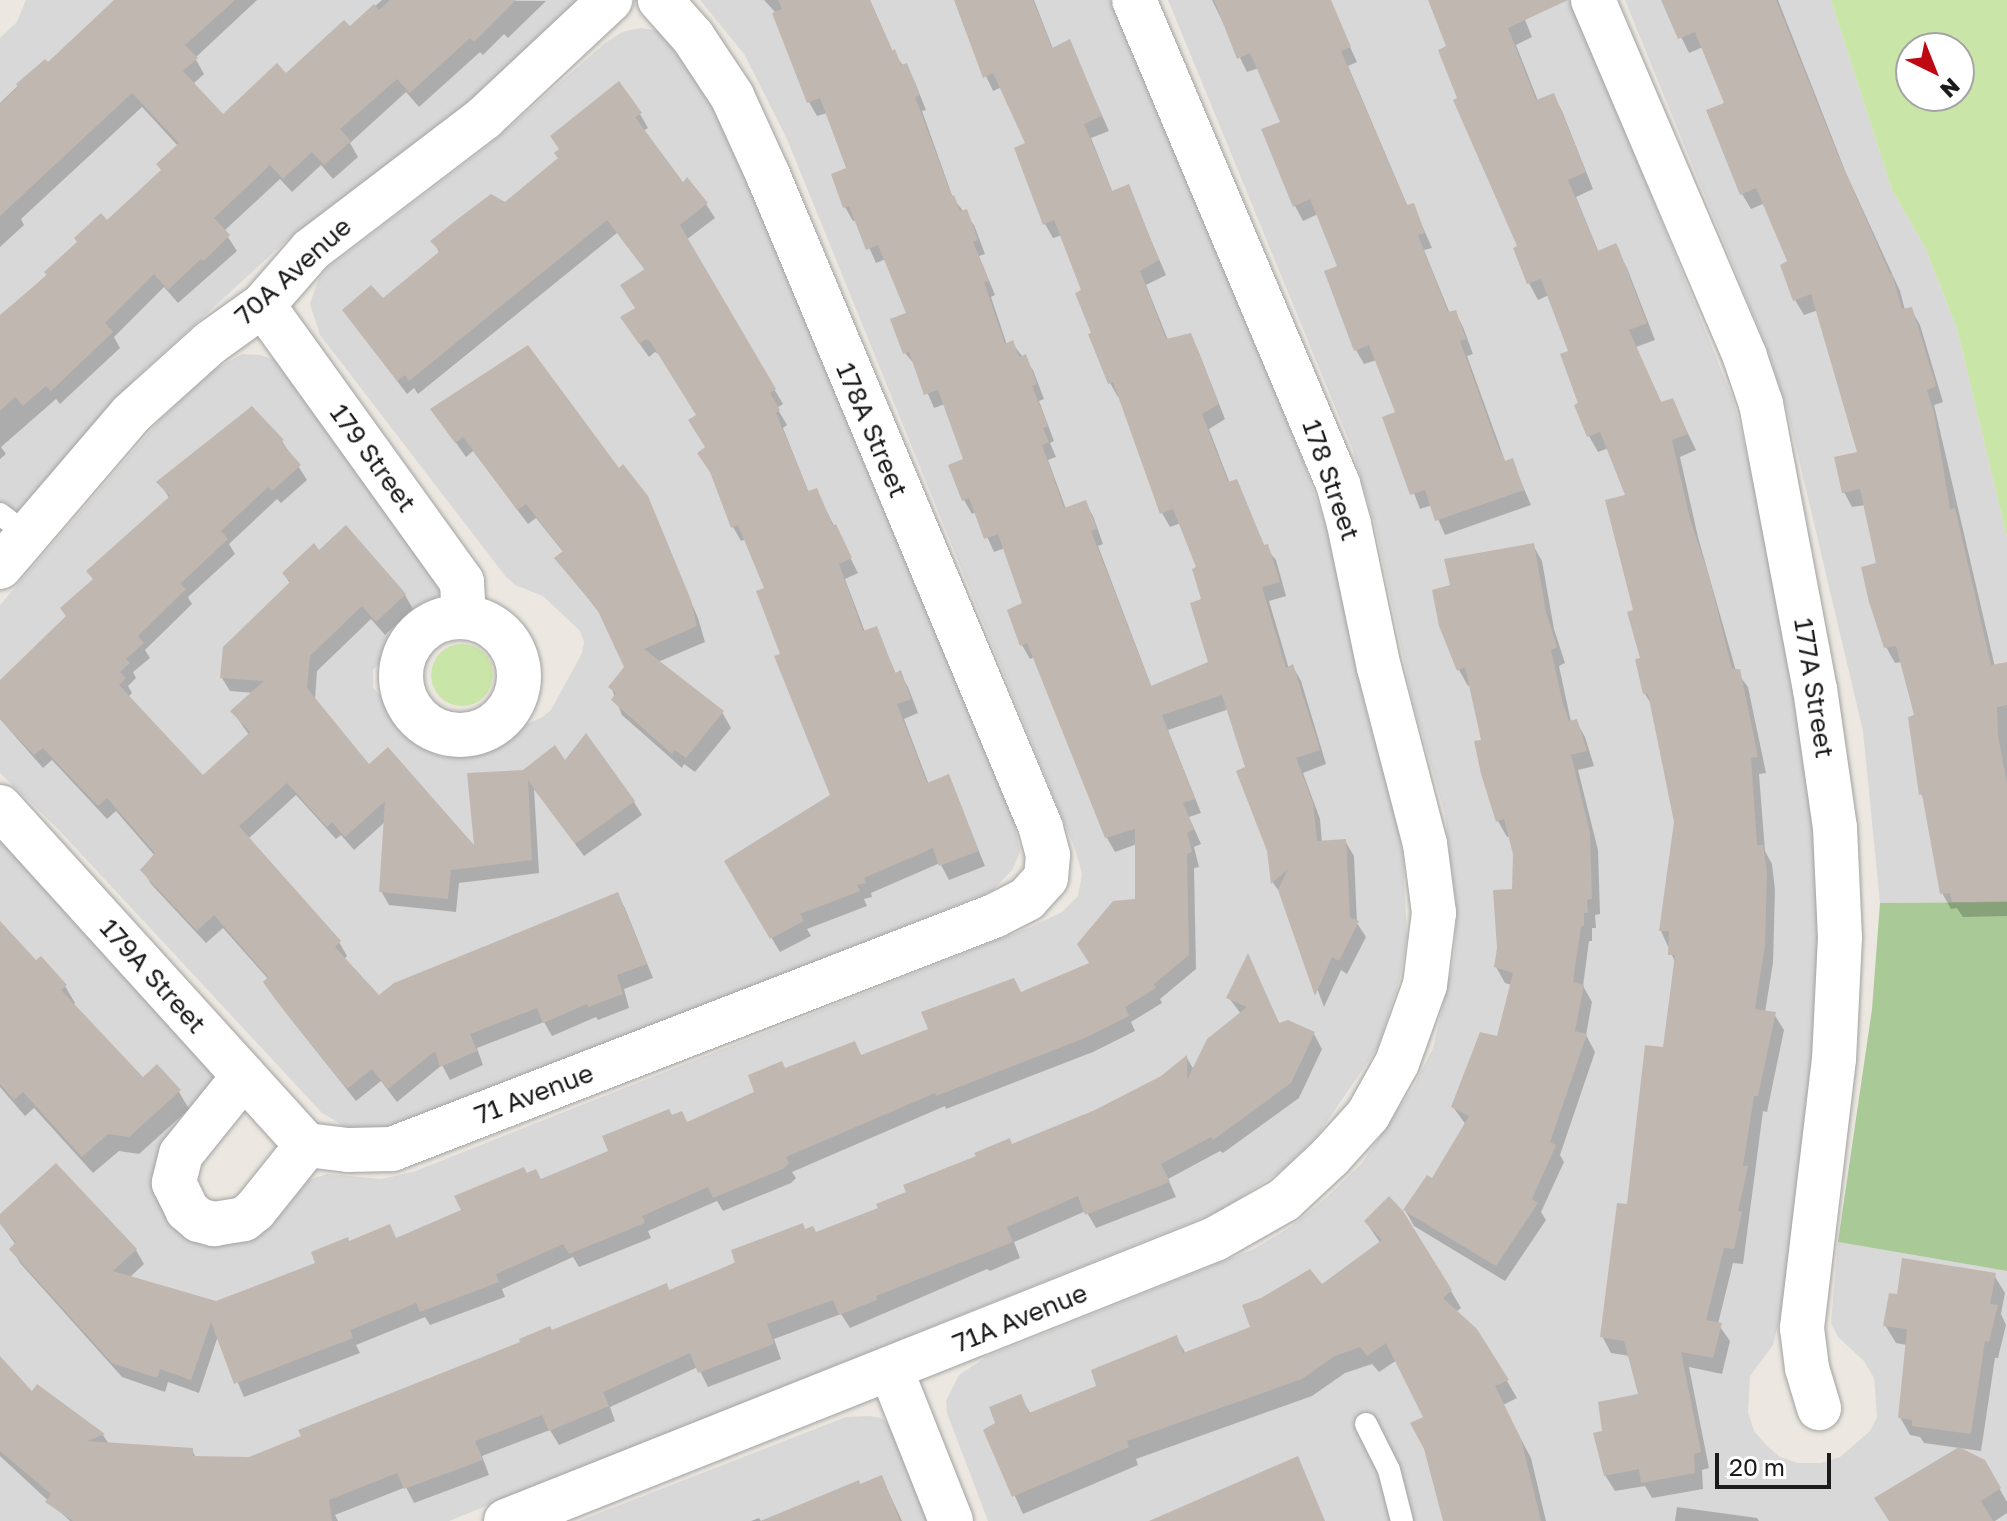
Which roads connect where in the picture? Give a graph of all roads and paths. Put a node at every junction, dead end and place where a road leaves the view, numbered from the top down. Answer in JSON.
{"nodes":[{"id":1,"x":610,"y":0,"type":"edge"},
{"id":2,"x":660,"y":0,"type":"edge"},
{"id":3,"x":1134,"y":0,"type":"edge"},
{"id":4,"x":1593,"y":0,"type":"edge"},
{"id":5,"x":263,"y":305,"type":"junction"},
{"id":6,"x":14,"y":524,"type":"edge"},
{"id":7,"x":0,"y":567,"type":"edge"},
{"id":8,"x":464,"y":617,"type":"dead end"},
{"id":9,"x":0,"y":807,"type":"edge"},
{"id":10,"x":1046,"y":878,"type":"joint"},
{"id":11,"x":1425,"y":985,"type":"joint"},
{"id":12,"x":244,"y":1076,"type":"junction"},
{"id":13,"x":307,"y":1145,"type":"junction"},
{"id":14,"x":891,"y":1370,"type":"junction"},
{"id":15,"x":1819,"y":1408,"type":"dead end"},
{"id":16,"x":1366,"y":1424,"type":"dead end"},
{"id":17,"x":1394,"y":1518,"type":"edge"},
{"id":18,"x":506,"y":1521,"type":"edge"},
{"id":19,"x":951,"y":1521,"type":"edge"}],
"edges":[{"from":1,"to":5,"type":"street","name":"70A Avenue"},
{"from":2,"to":10,"type":"street","name":"178A Street"},
{"from":3,"to":11,"type":"street","name":"178 Street"},
{"from":4,"to":15,"type":"street","name":"177A Street"},
{"from":5,"to":6,"type":"street","name":"70A Avenue"},
{"from":5,"to":8,"type":"street","name":"179 Street"},
{"from":6,"to":7,"type":"street","name":"70A Avenue"},
{"from":9,"to":12,"type":"street","name":"179A Street"},
{"from":10,"to":13,"type":"street","name":"71 Avenue"},
{"from":11,"to":14,"type":"street","name":"71A Avenue"},
{"from":12,"to":13,"type":"street","name":"179A Street"},
{"from":12,"to":13,"type":"street"},
{"from":14,"to":18,"type":"street","name":"71A Avenue"},
{"from":14,"to":19,"type":"street"},
{"from":16,"to":17,"type":"lane"}]}
